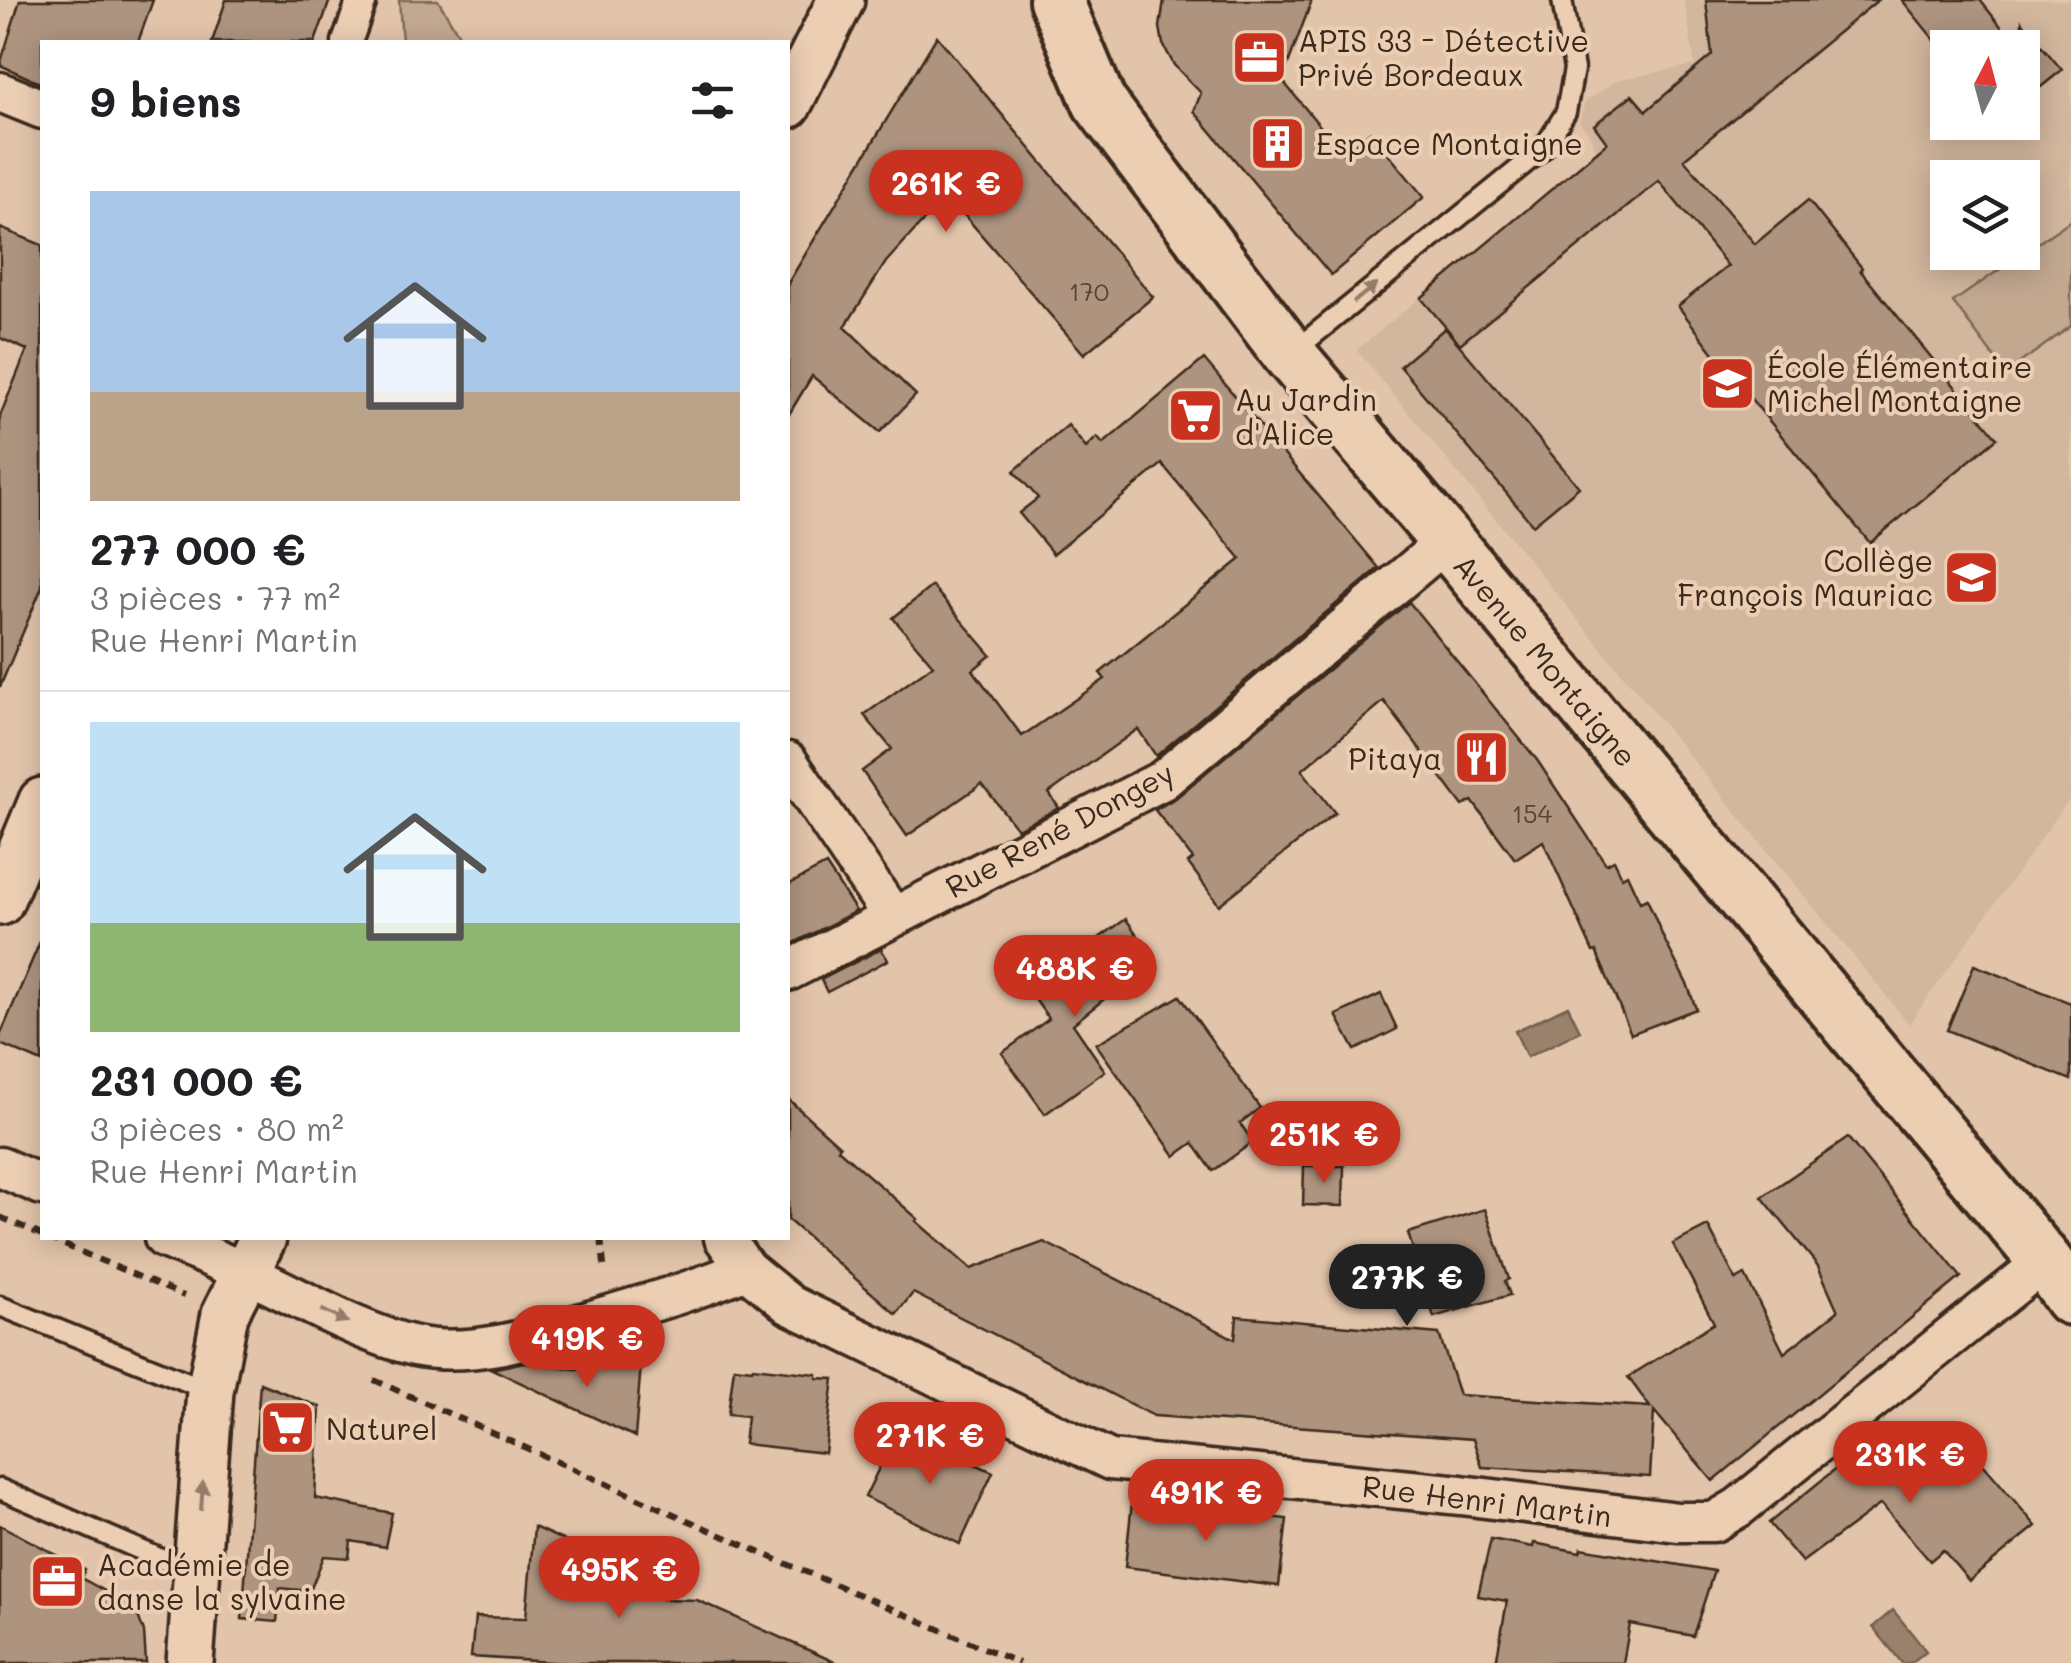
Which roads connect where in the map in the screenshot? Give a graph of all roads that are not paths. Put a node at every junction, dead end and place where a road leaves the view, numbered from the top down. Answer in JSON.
{"nodes":[{"id":1,"x":362,"y":0,"type":"edge"},
{"id":2,"x":841,"y":0,"type":"edge"},
{"id":3,"x":1056,"y":0,"type":"edge"},
{"id":4,"x":1562,"y":0,"type":"edge"},
{"id":5,"x":349,"y":40,"type":"edge"},
{"id":6,"x":0,"y":92,"type":"edge"},
{"id":7,"x":790,"y":101,"type":"edge"},
{"id":8,"x":40,"y":108,"type":"edge"},
{"id":9,"x":1289,"y":354,"type":"junction"},
{"id":10,"x":1448,"y":541,"type":"junction"},
{"id":11,"x":790,"y":765,"type":"edge"},
{"id":12,"x":40,"y":805,"type":"edge"},
{"id":13,"x":0,"y":902,"type":"edge"},
{"id":14,"x":893,"y":917,"type":"junction"},
{"id":15,"x":790,"y":970,"type":"edge"},
{"id":16,"x":0,"y":1167,"type":"edge"},
{"id":17,"x":40,"y":1184,"type":"edge"},
{"id":18,"x":175,"y":1240,"type":"edge"},
{"id":19,"x":725,"y":1240,"type":"edge"},
{"id":20,"x":255,"y":1255,"type":"edge"},
{"id":21,"x":746,"y":1268,"type":"junction"},
{"id":22,"x":2058,"y":1280,"type":"edge"},
{"id":23,"x":0,"y":1306,"type":"edge"},
{"id":24,"x":210,"y":1392,"type":"junction"},
{"id":25,"x":0,"y":1489,"type":"edge"},
{"id":26,"x":196,"y":1574,"type":"junction"},
{"id":27,"x":190,"y":1663,"type":"edge"}],
"edges":[{"from":1,"to":5,"type":"street"},
{"from":2,"to":7,"type":"street"},
{"from":3,"to":9,"type":"main road","name":"Avenue Montaigne"},
{"from":9,"to":4,"type":"lane","one_way":true},
{"from":6,"to":8,"type":"street"},
{"from":9,"to":10,"type":"main road","name":"Avenue Montaigne"},
{"from":10,"to":14,"type":"street","name":"Rue René Dongey"},
{"from":10,"to":22,"type":"main road","name":"Avenue Montaigne"},
{"from":11,"to":14,"type":"street"},
{"from":12,"to":13,"type":"street"},
{"from":14,"to":15,"type":"street","name":"Rue René Dongey"},
{"from":16,"to":17,"type":"street"},
{"from":18,"to":20,"type":"street"},
{"from":19,"to":21,"type":"street","name":"Rue Henri Martin"},
{"from":20,"to":21,"type":"street","one_way":true},
{"from":20,"to":24,"type":"street"},
{"from":21,"to":22,"type":"street","name":"Rue Henri Martin"},
{"from":23,"to":24,"type":"lane"},
{"from":26,"to":24,"type":"street","one_way":true},
{"from":25,"to":26,"type":"lane"},
{"from":26,"to":27,"type":"street"}]}
